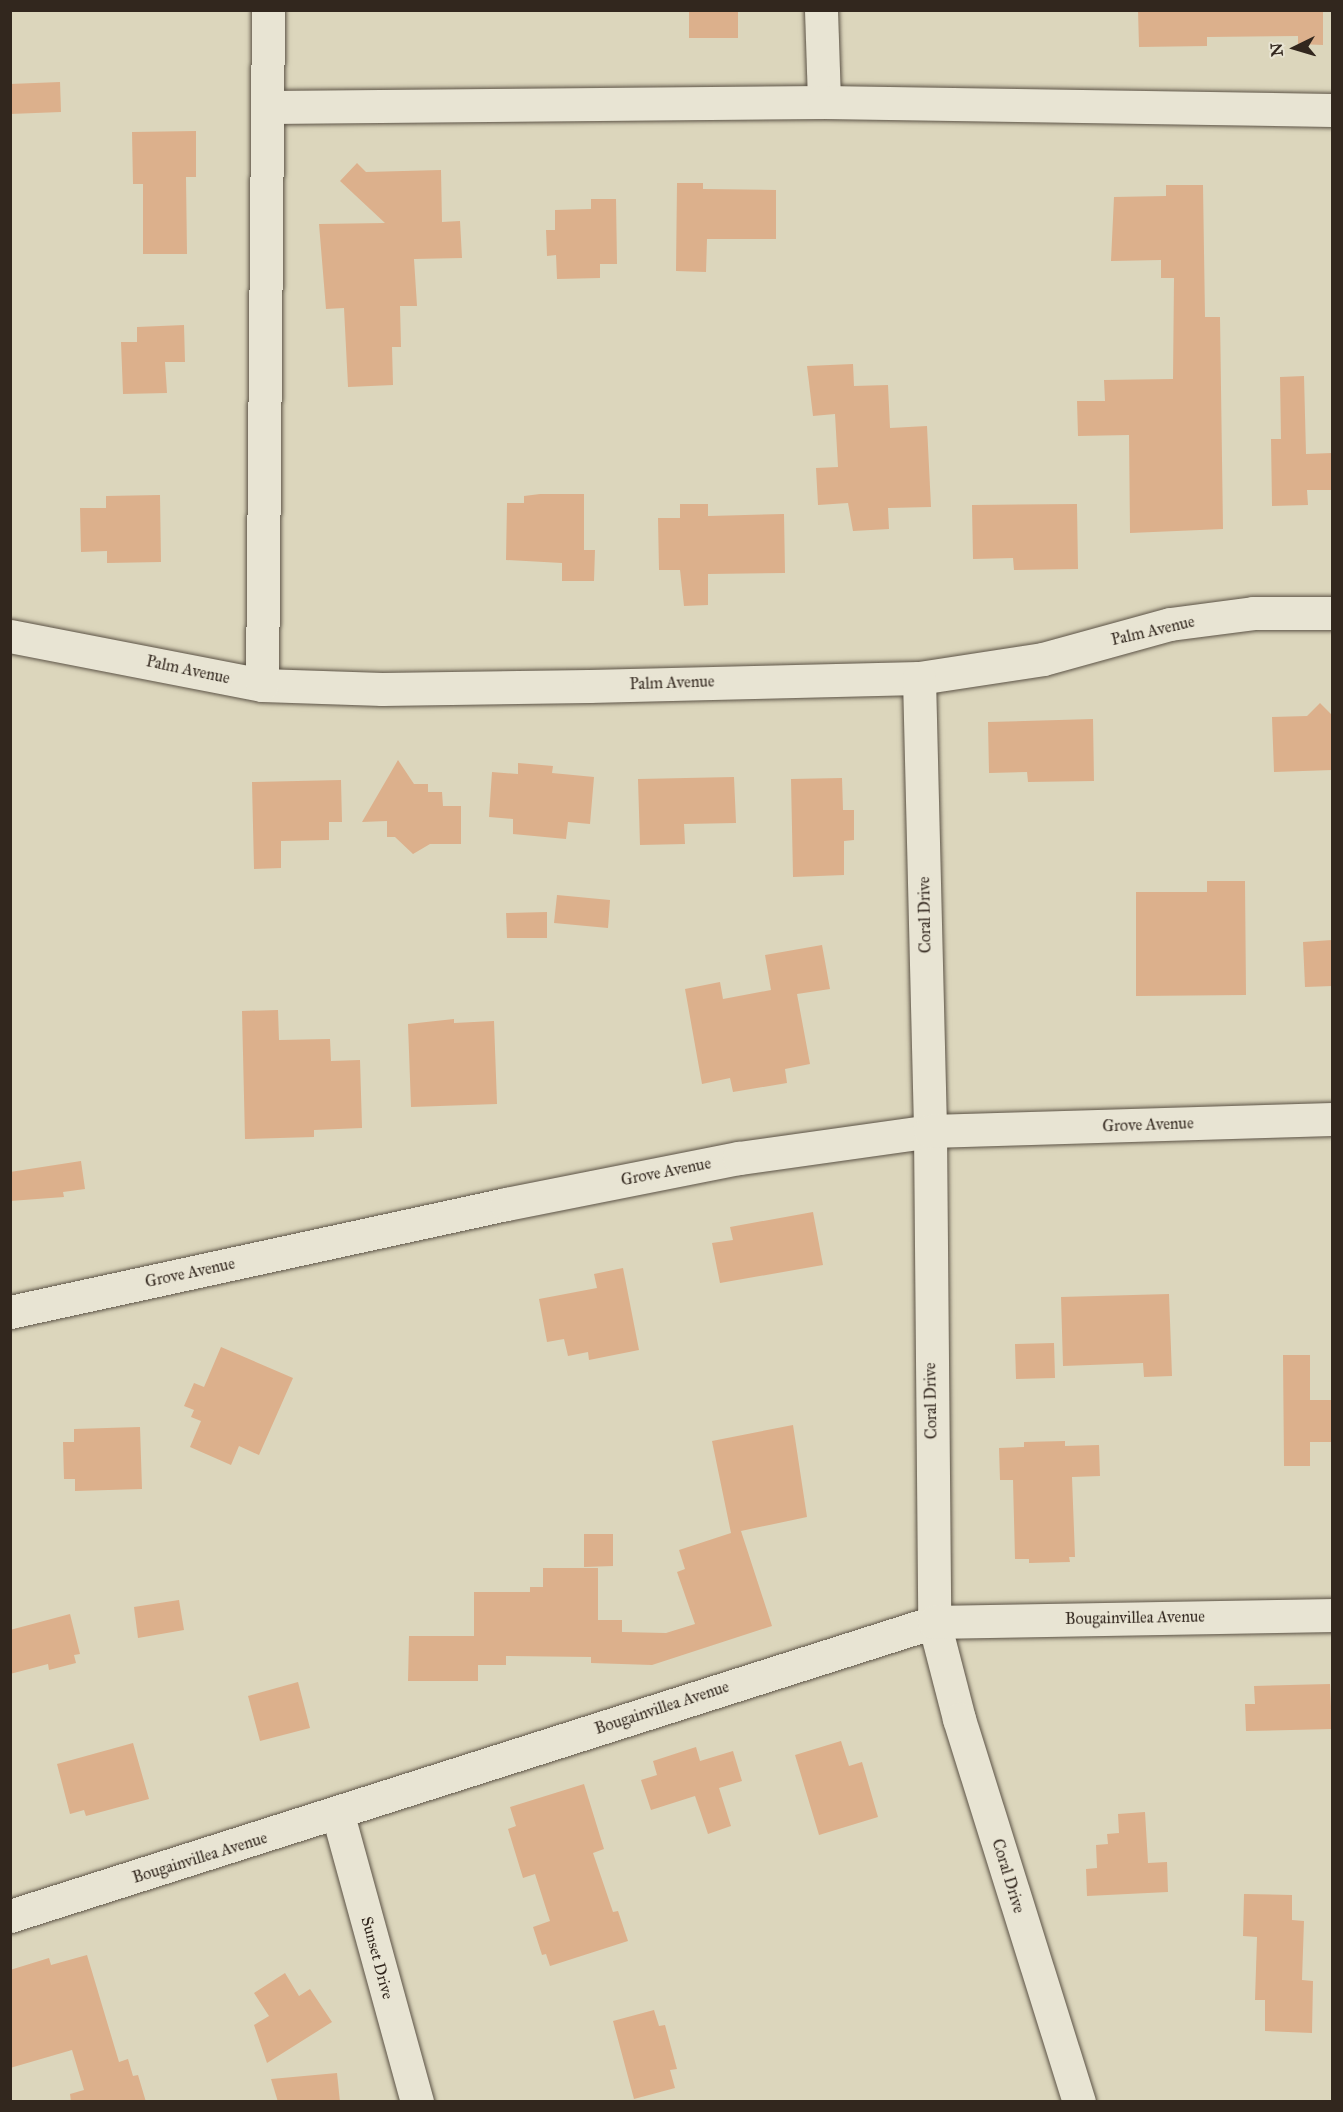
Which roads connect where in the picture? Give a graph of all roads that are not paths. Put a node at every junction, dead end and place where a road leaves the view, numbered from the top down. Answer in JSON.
{"nodes":[{"id":1,"x":268,"y":10,"type":"edge"},
{"id":2,"x":821,"y":10,"type":"edge"},
{"id":3,"x":824,"y":102,"type":"junction"},
{"id":4,"x":270,"y":107,"type":"junction"},
{"id":5,"x":1332,"y":110,"type":"edge"},
{"id":6,"x":1332,"y":613,"type":"edge"},
{"id":7,"x":10,"y":636,"type":"edge"},
{"id":8,"x":919,"y":678,"type":"junction"},
{"id":9,"x":262,"y":685,"type":"junction"},
{"id":10,"x":1332,"y":1119,"type":"edge"},
{"id":11,"x":930,"y":1131,"type":"junction"},
{"id":12,"x":10,"y":1312,"type":"edge"},
{"id":13,"x":1332,"y":1615,"type":"edge"},
{"id":14,"x":934,"y":1622,"type":"junction"},
{"id":15,"x":338,"y":1815,"type":"junction"},
{"id":16,"x":10,"y":1916,"type":"edge"},
{"id":17,"x":417,"y":2102,"type":"edge"},
{"id":18,"x":1079,"y":2102,"type":"edge"}],
"edges":[{"from":1,"to":4,"type":"street"},
{"from":2,"to":3,"type":"street"},
{"from":3,"to":4,"type":"street"},
{"from":3,"to":5,"type":"street"},
{"from":4,"to":9,"type":"street"},
{"from":6,"to":8,"type":"street","name":"Palm Avenue"},
{"from":7,"to":9,"type":"street","name":"Palm Avenue"},
{"from":8,"to":9,"type":"street","name":"Palm Avenue"},
{"from":8,"to":11,"type":"street","name":"Coral Drive"},
{"from":10,"to":11,"type":"street","name":"Grove Avenue"},
{"from":11,"to":12,"type":"street","name":"Grove Avenue"},
{"from":11,"to":14,"type":"street","name":"Coral Drive"},
{"from":13,"to":14,"type":"street","name":"Bougainvillea Avenue"},
{"from":14,"to":15,"type":"street","name":"Bougainvillea Avenue"},
{"from":14,"to":18,"type":"street","name":"Coral Drive"},
{"from":15,"to":16,"type":"street","name":"Bougainvillea Avenue"},
{"from":15,"to":17,"type":"street","name":"Sunset Drive"}]}
